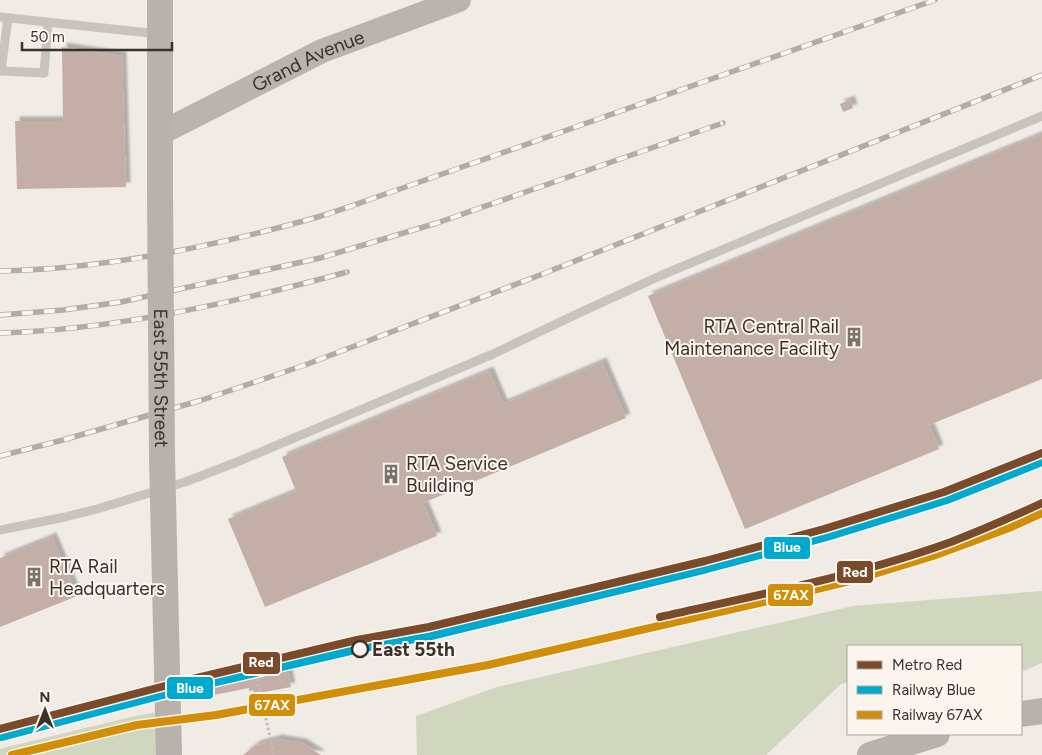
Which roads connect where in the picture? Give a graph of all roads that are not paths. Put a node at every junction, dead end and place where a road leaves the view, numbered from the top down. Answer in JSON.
{"nodes":[{"id":1,"x":160,"y":0,"type":"edge"},
{"id":2,"x":459,"y":0,"type":"edge"},
{"id":3,"x":4,"y":17,"type":"edge"},
{"id":4,"x":48,"y":22,"type":"junction"},
{"id":5,"x":160,"y":34,"type":"junction"},
{"id":6,"x":1,"y":71,"type":"edge"},
{"id":7,"x":1042,"y":116,"type":"edge"},
{"id":8,"x":161,"y":133,"type":"junction"},
{"id":9,"x":0,"y":530,"type":"edge"},
{"id":10,"x":1042,"y":711,"type":"edge"},
{"id":11,"x":1022,"y":714,"type":"edge"},
{"id":12,"x":933,"y":735,"type":"edge"},
{"id":13,"x":169,"y":755,"type":"edge"},
{"id":14,"x":870,"y":755,"type":"edge"}],
"edges":[{"from":1,"to":5,"type":"main road","name":"East 55th Street"},
{"from":2,"to":8,"type":"street","name":"Grand Avenue"},
{"from":3,"to":4,"type":"lane"},
{"from":3,"to":6,"type":"lane"},
{"from":4,"to":5,"type":"lane"},
{"from":4,"to":6,"type":"lane"},
{"from":5,"to":8,"type":"main road","name":"East 55th Street"},
{"from":7,"to":9,"type":"lane"},
{"from":8,"to":13,"type":"main road","name":"East 55th Street","bridge":true},
{"from":10,"to":11,"type":"main road"},
{"from":12,"to":14,"type":"main road"}]}
